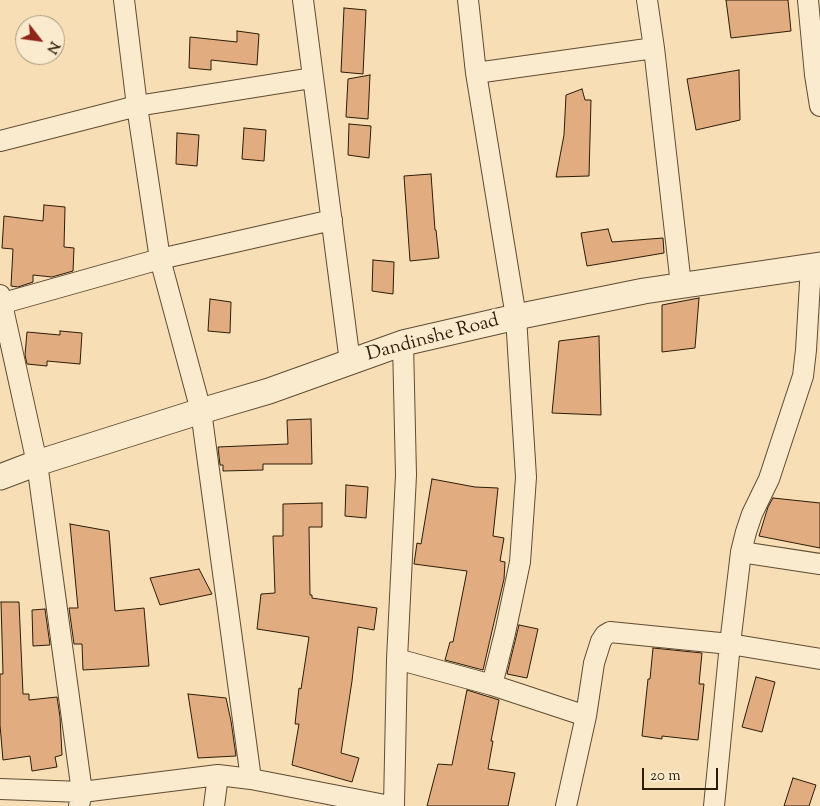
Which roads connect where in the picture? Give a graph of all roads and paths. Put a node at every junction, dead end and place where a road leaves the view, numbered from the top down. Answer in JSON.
{"nodes":[{"id":1,"x":124,"y":0,"type":"edge"},
{"id":2,"x":303,"y":0,"type":"edge"},
{"id":3,"x":468,"y":0,"type":"edge"},
{"id":4,"x":647,"y":0,"type":"edge"},
{"id":5,"x":808,"y":0,"type":"edge"},
{"id":6,"x":654,"y":48,"type":"junction"},
{"id":7,"x":476,"y":73,"type":"junction"},
{"id":8,"x":818,"y":74,"type":"edge"},
{"id":9,"x":312,"y":78,"type":"junction"},
{"id":10,"x":138,"y":106,"type":"junction"},
{"id":11,"x":820,"y":106,"type":"edge"},
{"id":12,"x":0,"y":141,"type":"edge"},
{"id":13,"x":332,"y":220,"type":"junction"},
{"id":14,"x":160,"y":259,"type":"junction"},
{"id":15,"x":815,"y":266,"type":"edge"},
{"id":16,"x":681,"y":285,"type":"junction"},
{"id":17,"x":0,"y":301,"type":"edge"},
{"id":18,"x":516,"y":318,"type":"junction"},
{"id":19,"x":403,"y":343,"type":"junction"},
{"id":20,"x":350,"y":362,"type":"junction"},
{"id":21,"x":201,"y":411,"type":"junction"},
{"id":22,"x":37,"y":463,"type":"junction"},
{"id":23,"x":0,"y":477,"type":"edge"},
{"id":24,"x":741,"y":552,"type":"junction"},
{"id":25,"x":820,"y":564,"type":"edge"},
{"id":26,"x":730,"y":644,"type":"junction"},
{"id":27,"x":398,"y":659,"type":"junction"},
{"id":28,"x":820,"y":659,"type":"edge"},
{"id":29,"x":492,"y":686,"type":"junction"},
{"id":30,"x":586,"y":716,"type":"junction"},
{"id":31,"x":218,"y":775,"type":"junction"},
{"id":32,"x":251,"y":779,"type":"junction"},
{"id":33,"x":0,"y":789,"type":"edge"},
{"id":34,"x":80,"y":799,"type":"edge"},
{"id":35,"x":365,"y":804,"type":"edge"},
{"id":36,"x":214,"y":806,"type":"edge"},
{"id":37,"x":392,"y":806,"type":"edge"},
{"id":38,"x":566,"y":806,"type":"edge"},
{"id":39,"x":714,"y":806,"type":"edge"}],
"edges":[{"from":1,"to":10,"type":"street"},
{"from":2,"to":9,"type":"street"},
{"from":3,"to":7,"type":"street"},
{"from":4,"to":6,"type":"street"},
{"from":5,"to":8,"type":"street"},
{"from":6,"to":7,"type":"street"},
{"from":6,"to":16,"type":"street"},
{"from":7,"to":18,"type":"street"},
{"from":8,"to":11,"type":"street"},
{"from":9,"to":10,"type":"street"},
{"from":9,"to":13,"type":"street"},
{"from":10,"to":12,"type":"street"},
{"from":10,"to":14,"type":"street"},
{"from":13,"to":14,"type":"street"},
{"from":13,"to":20,"type":"street"},
{"from":14,"to":17,"type":"street"},
{"from":14,"to":21,"type":"street"},
{"from":15,"to":16,"type":"street","name":"Dandinshe Road"},
{"from":15,"to":24,"type":"street"},
{"from":16,"to":18,"type":"street","name":"Dandinshe Road"},
{"from":17,"to":22,"type":"street"},
{"from":18,"to":19,"type":"street","name":"Dandinshe Road"},
{"from":18,"to":29,"type":"street"},
{"from":19,"to":20,"type":"street","name":"Dandinshe Road"},
{"from":19,"to":27,"type":"street"},
{"from":20,"to":21,"type":"street","name":"Dandinshe Road"},
{"from":21,"to":22,"type":"street","name":"Dandinshe Road"},
{"from":21,"to":32,"type":"street"},
{"from":22,"to":23,"type":"street","name":"Dandinshe Road"},
{"from":22,"to":34,"type":"street"},
{"from":24,"to":25,"type":"street"},
{"from":24,"to":26,"type":"street"},
{"from":26,"to":28,"type":"street"},
{"from":26,"to":30,"type":"street"},
{"from":26,"to":39,"type":"street"},
{"from":27,"to":29,"type":"street"},
{"from":27,"to":37,"type":"street"},
{"from":29,"to":30,"type":"street"},
{"from":30,"to":38,"type":"street"},
{"from":31,"to":32,"type":"street"},
{"from":31,"to":34,"type":"street"},
{"from":31,"to":36,"type":"street"},
{"from":32,"to":35,"type":"street"},
{"from":33,"to":34,"type":"street"},
{"from":35,"to":37,"type":"street"}]}
